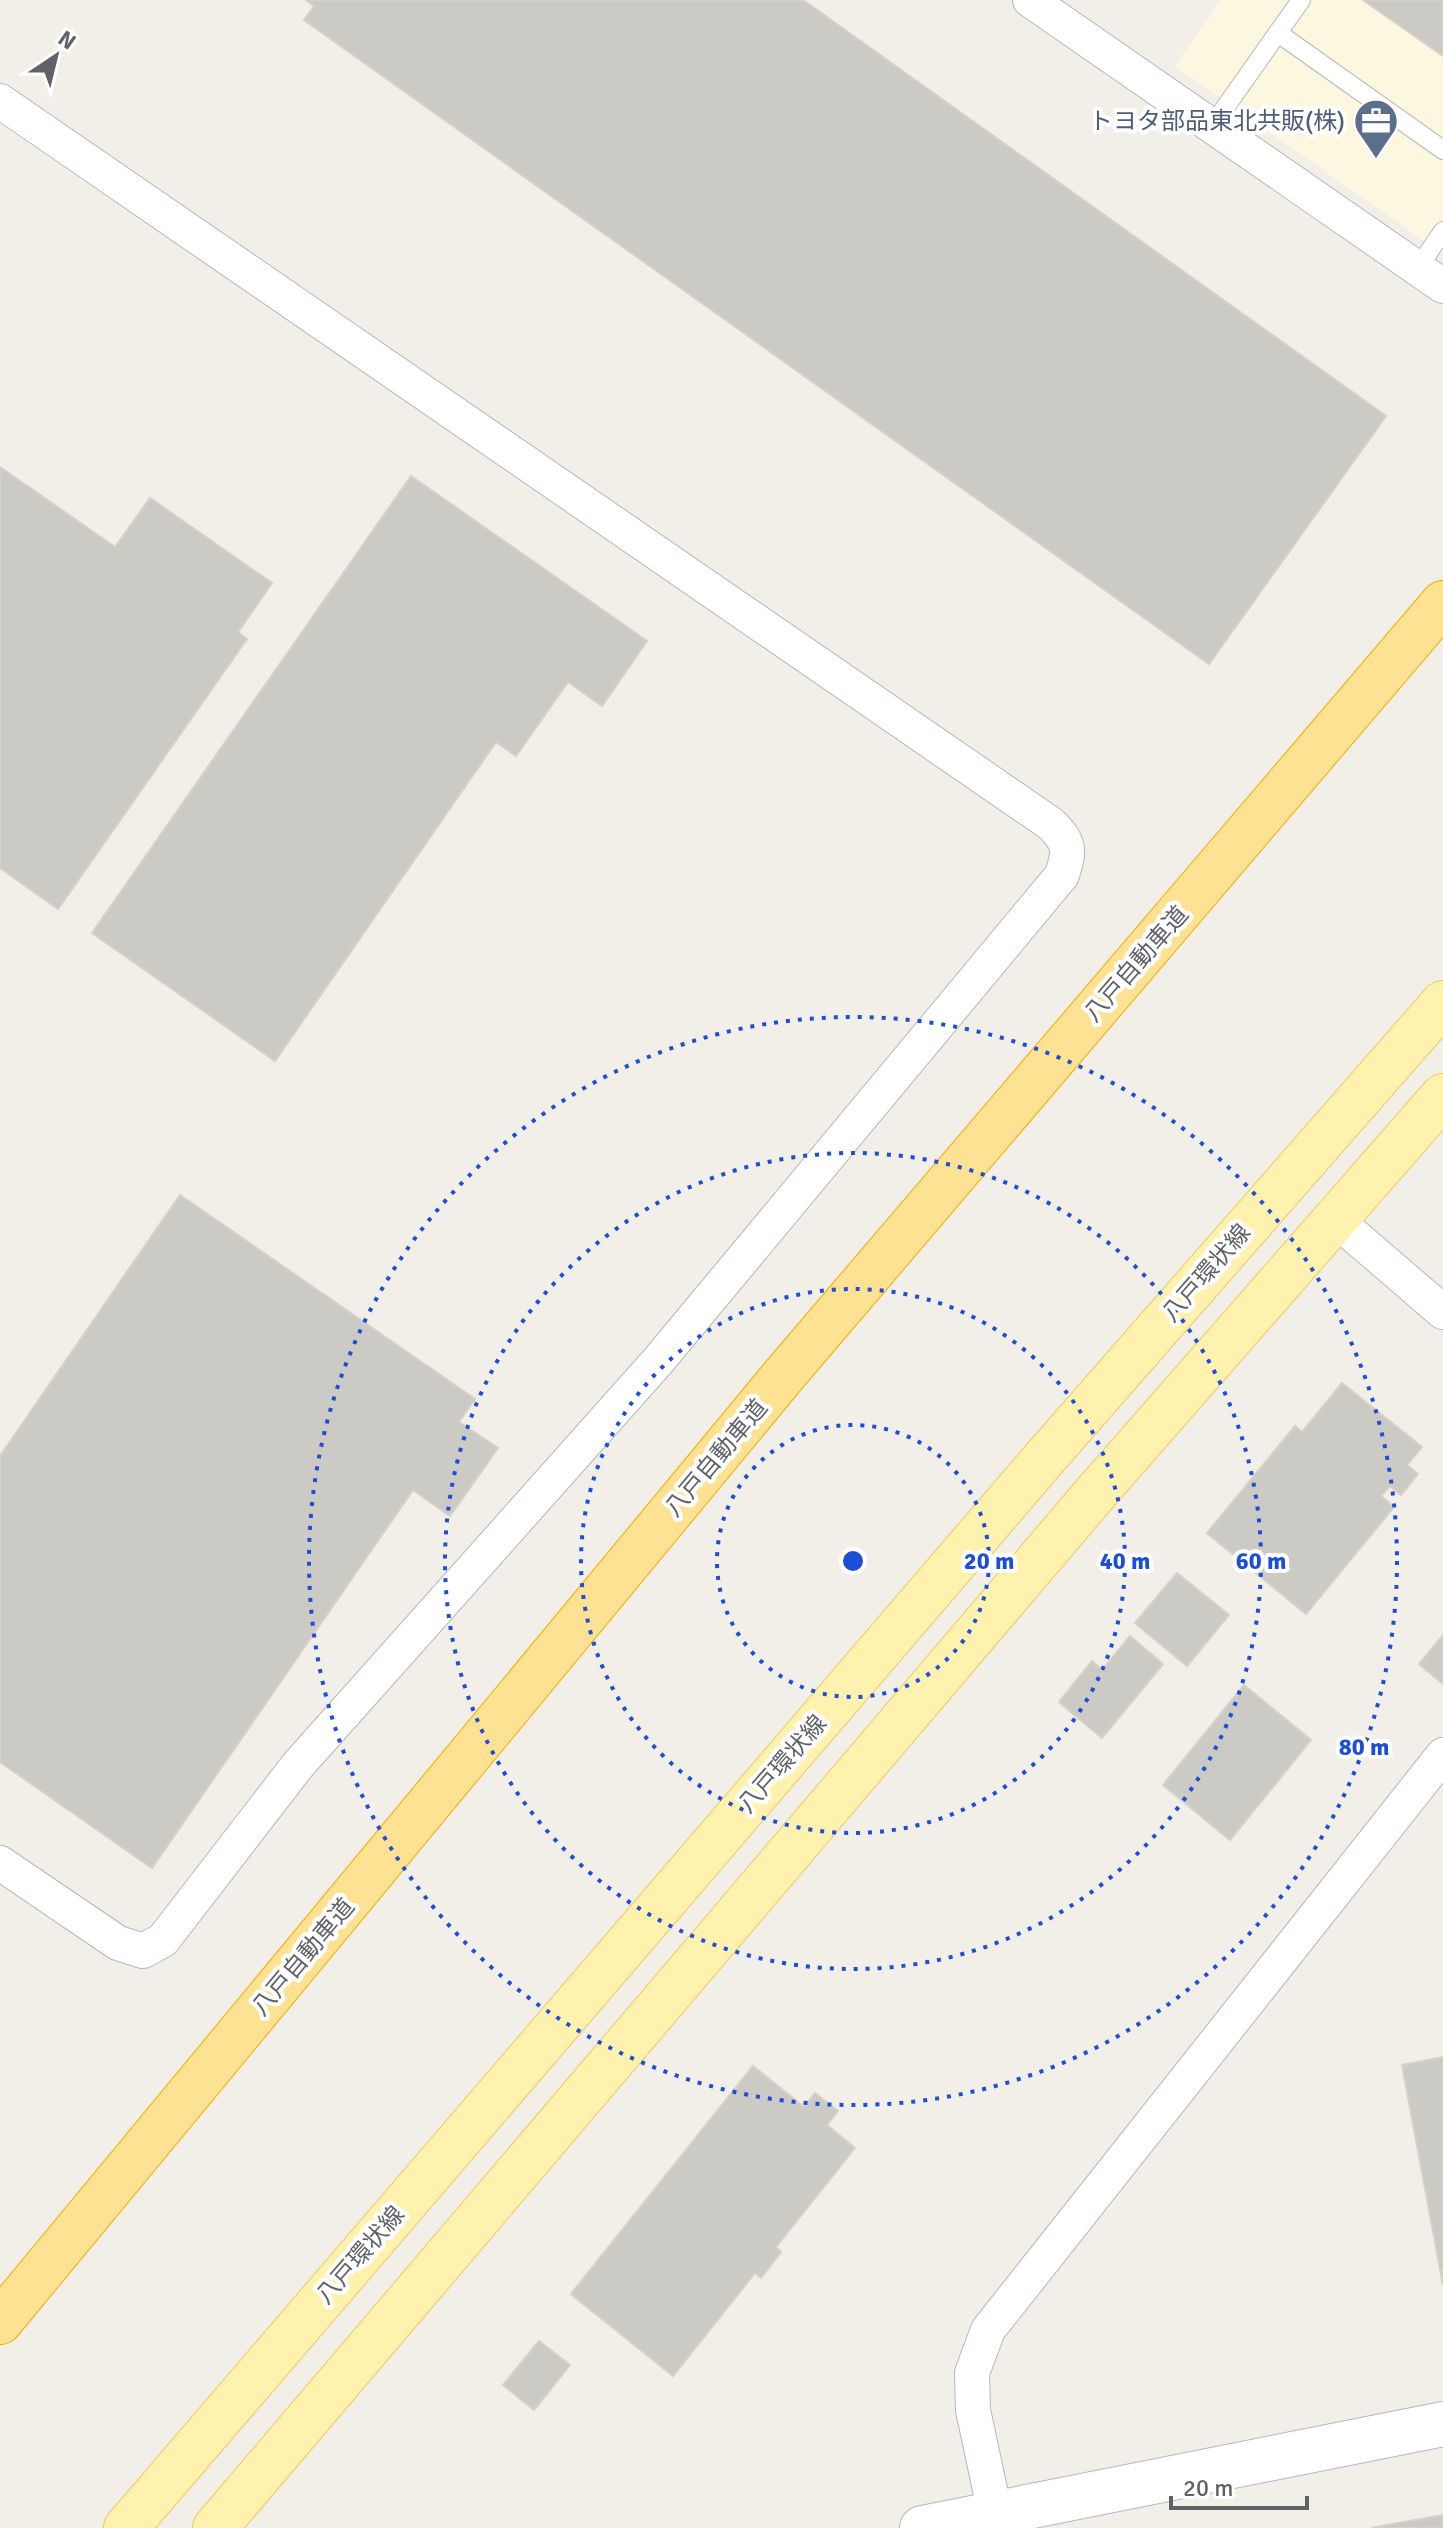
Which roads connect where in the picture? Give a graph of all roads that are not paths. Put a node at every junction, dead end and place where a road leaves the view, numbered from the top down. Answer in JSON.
{"nodes":[{"id":1,"x":1030,"y":0,"type":"edge"},
{"id":2,"x":1301,"y":0,"type":"edge"},
{"id":3,"x":1278,"y":33,"type":"junction"},
{"id":4,"x":0,"y":101,"type":"edge"},
{"id":5,"x":1212,"y":126,"type":"junction"},
{"id":6,"x":1443,"y":150,"type":"edge"},
{"id":7,"x":1443,"y":231,"type":"edge"},
{"id":8,"x":1430,"y":277,"type":"edge"},
{"id":9,"x":1443,"y":603,"type":"edge"},
{"id":10,"x":1443,"y":1003,"type":"edge"},
{"id":11,"x":1443,"y":1096,"type":"edge"},
{"id":12,"x":1336,"y":1220,"type":"junction"},
{"id":13,"x":1443,"y":1312,"type":"edge"},
{"id":14,"x":1443,"y":1755,"type":"edge"},
{"id":15,"x":0,"y":1863,"type":"edge"},
{"id":16,"x":0,"y":2322,"type":"edge"},
{"id":17,"x":1443,"y":2424,"type":"edge"},
{"id":18,"x":995,"y":2513,"type":"junction"},
{"id":19,"x":126,"y":2528,"type":"edge"},
{"id":20,"x":215,"y":2528,"type":"edge"},
{"id":21,"x":922,"y":2528,"type":"edge"}],
"edges":[{"from":1,"to":5,"type":"street"},
{"from":2,"to":3,"type":"lane"},
{"from":3,"to":5,"type":"lane"},
{"from":3,"to":6,"type":"lane"},
{"from":4,"to":15,"type":"street"},
{"from":5,"to":8,"type":"street"},
{"from":7,"to":8,"type":"lane"},
{"from":9,"to":16,"type":"highway","name":"八戸自動車道"},
{"from":10,"to":19,"type":"main road","name":"八戸環状線"},
{"from":11,"to":12,"type":"main road"},
{"from":12,"to":13,"type":"street"},
{"from":12,"to":20,"type":"main road"},
{"from":14,"to":18,"type":"street"},
{"from":17,"to":18,"type":"street"},
{"from":18,"to":21,"type":"street"}]}
